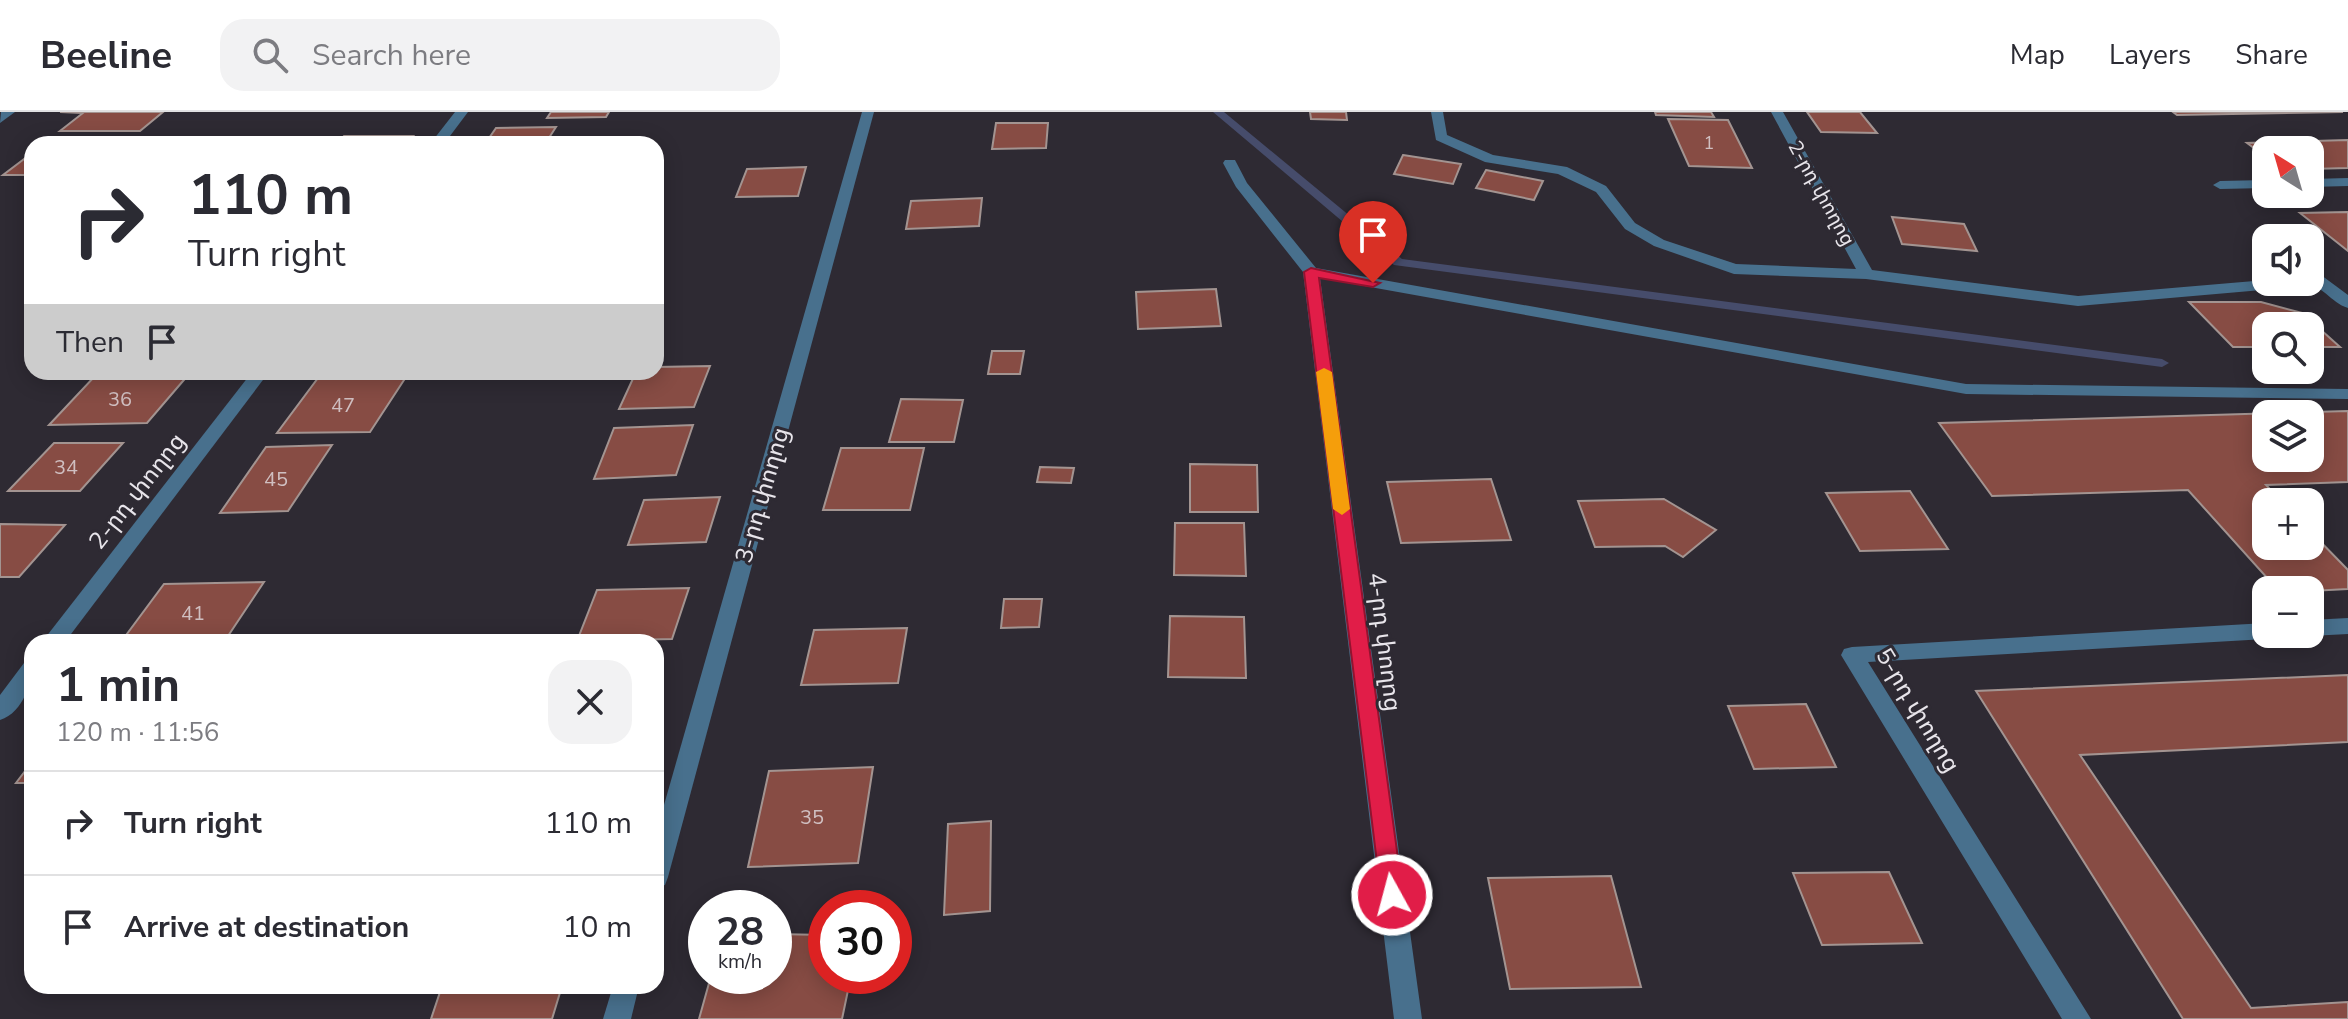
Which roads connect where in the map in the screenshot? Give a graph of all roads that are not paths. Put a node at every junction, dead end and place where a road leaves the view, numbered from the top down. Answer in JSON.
{"nodes":[{"id":1,"x":9,"y":112,"type":"edge"},
{"id":2,"x":462,"y":112,"type":"edge"},
{"id":3,"x":868,"y":112,"type":"edge"},
{"id":4,"x":1437,"y":112,"type":"edge"},
{"id":5,"x":1777,"y":112,"type":"edge"},
{"id":6,"x":0,"y":119,"type":"edge"},
{"id":7,"x":443,"y":136,"type":"edge"},
{"id":8,"x":1230,"y":163,"type":"dead end"},
{"id":9,"x":2348,"y":182,"type":"edge"},
{"id":10,"x":2324,"y":183,"type":"edge"},
{"id":11,"x":2252,"y":184,"type":"edge"},
{"id":12,"x":2220,"y":185,"type":"dead end"},
{"id":13,"x":1311,"y":272,"type":"junction"},
{"id":14,"x":1866,"y":274,"type":"junction"},
{"id":15,"x":2324,"y":283,"type":"edge"},
{"id":16,"x":2252,"y":286,"type":"edge"},
{"id":17,"x":2348,"y":303,"type":"edge"},
{"id":18,"x":255,"y":380,"type":"edge"},
{"id":19,"x":2348,"y":394,"type":"edge"},
{"id":20,"x":2348,"y":626,"type":"edge"},
{"id":21,"x":2324,"y":627,"type":"edge"},
{"id":22,"x":2252,"y":632,"type":"edge"},
{"id":23,"x":59,"y":634,"type":"edge"},
{"id":24,"x":24,"y":680,"type":"edge"},
{"id":25,"x":0,"y":711,"type":"edge"},
{"id":26,"x":664,"y":848,"type":"edge"},
{"id":27,"x":624,"y":994,"type":"edge"},
{"id":28,"x":617,"y":1019,"type":"edge"},
{"id":29,"x":1408,"y":1019,"type":"edge"},
{"id":30,"x":2077,"y":1019,"type":"edge"}],
"edges":[{"from":1,"to":6,"type":"street"},
{"from":2,"to":7,"type":"street"},
{"from":3,"to":26,"type":"street","name":"3-րդ փողոց"},
{"from":4,"to":14,"type":"street"},
{"from":5,"to":14,"type":"street","name":"2-րդ փողոց"},
{"from":8,"to":13,"type":"street"},
{"from":9,"to":10,"type":"street"},
{"from":11,"to":12,"type":"street"},
{"from":13,"to":19,"type":"street"},
{"from":13,"to":29,"type":"street","name":"4-րդ փողոց"},
{"from":14,"to":16,"type":"street"},
{"from":15,"to":17,"type":"street"},
{"from":18,"to":23,"type":"street","name":"2-րդ փողոց"},
{"from":20,"to":21,"type":"street"},
{"from":22,"to":30,"type":"street","name":"5-րդ փողոց"},
{"from":24,"to":25,"type":"street"},
{"from":27,"to":28,"type":"street"}]}
